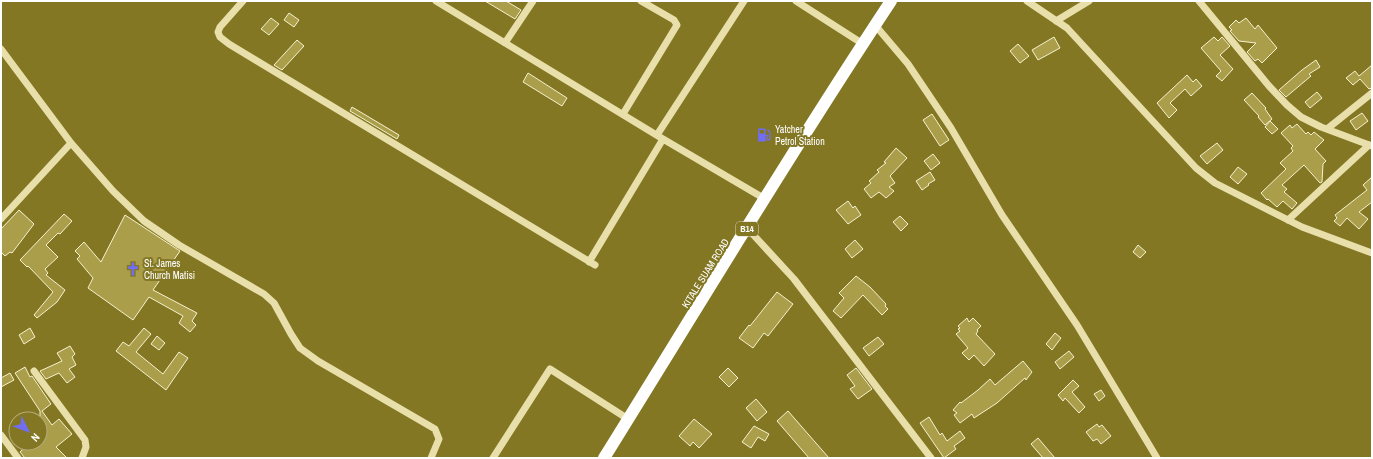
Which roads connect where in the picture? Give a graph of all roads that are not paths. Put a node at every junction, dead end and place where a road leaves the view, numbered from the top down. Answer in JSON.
{"nodes":[{"id":1,"x":243,"y":1,"type":"edge"},
{"id":2,"x":436,"y":1,"type":"edge"},
{"id":3,"x":533,"y":1,"type":"edge"},
{"id":4,"x":641,"y":1,"type":"edge"},
{"id":5,"x":744,"y":1,"type":"edge"},
{"id":6,"x":796,"y":1,"type":"edge"},
{"id":7,"x":891,"y":1,"type":"edge"},
{"id":8,"x":1027,"y":1,"type":"edge"},
{"id":9,"x":1089,"y":1,"type":"edge"},
{"id":10,"x":1199,"y":1,"type":"edge"},
{"id":11,"x":1056,"y":21,"type":"junction"},
{"id":12,"x":875,"y":25,"type":"junction"},
{"id":13,"x":505,"y":43,"type":"junction"},
{"id":14,"x":863,"y":44,"type":"junction"},
{"id":15,"x":1,"y":49,"type":"edge"},
{"id":16,"x":1372,"y":93,"type":"edge"},
{"id":17,"x":622,"y":114,"type":"junction"},
{"id":18,"x":1327,"y":129,"type":"junction"},
{"id":19,"x":660,"y":137,"type":"junction"},
{"id":20,"x":71,"y":143,"type":"junction"},
{"id":21,"x":1371,"y":145,"type":"edge"},
{"id":22,"x":765,"y":199,"type":"junction"},
{"id":23,"x":1,"y":219,"type":"edge"},
{"id":24,"x":1288,"y":220,"type":"junction"},
{"id":25,"x":747,"y":228,"type":"junction"},
{"id":26,"x":1372,"y":254,"type":"edge"},
{"id":27,"x":34,"y":371,"type":"dead end"},
{"id":28,"x":628,"y":419,"type":"junction"},
{"id":29,"x":1,"y":435,"type":"edge"},
{"id":30,"x":18,"y":458,"type":"edge"},
{"id":31,"x":82,"y":458,"type":"edge"},
{"id":32,"x":431,"y":458,"type":"edge"},
{"id":33,"x":493,"y":458,"type":"edge"},
{"id":34,"x":604,"y":458,"type":"edge"},
{"id":35,"x":931,"y":458,"type":"edge"},
{"id":36,"x":1157,"y":458,"type":"edge"}],
"edges":[{"from":1,"to":19,"type":"street"},
{"from":2,"to":13,"type":"street"},
{"from":3,"to":13,"type":"street"},
{"from":4,"to":17,"type":"street"},
{"from":5,"to":19,"type":"street"},
{"from":6,"to":14,"type":"street"},
{"from":7,"to":12,"type":"highway","name":"KITALE SUAM ROAD","number":"B14"},
{"from":8,"to":11,"type":"street"},
{"from":9,"to":11,"type":"street"},
{"from":10,"to":18,"type":"street"},
{"from":11,"to":24,"type":"street"},
{"from":12,"to":14,"type":"highway","name":"KITALE SUAM ROAD","number":"B14"},
{"from":12,"to":36,"type":"street"},
{"from":13,"to":17,"type":"street"},
{"from":14,"to":22,"type":"highway","name":"KITALE SUAM ROAD","number":"B14"},
{"from":15,"to":20,"type":"street"},
{"from":16,"to":18,"type":"street"},
{"from":17,"to":19,"type":"street"},
{"from":18,"to":21,"type":"street"},
{"from":19,"to":22,"type":"street"},
{"from":20,"to":23,"type":"street"},
{"from":20,"to":32,"type":"street"},
{"from":21,"to":24,"type":"street"},
{"from":22,"to":25,"type":"highway","name":"KITALE SUAM ROAD","number":"B14"},
{"from":24,"to":26,"type":"street"},
{"from":25,"to":28,"type":"highway","name":"KITALE SUAM ROAD","number":"B14"},
{"from":25,"to":35,"type":"street"},
{"from":27,"to":31,"type":"street"},
{"from":28,"to":33,"type":"street"},
{"from":28,"to":34,"type":"highway","name":"KITALE SUAM ROAD","number":"B14"},
{"from":29,"to":30,"type":"street"}]}
